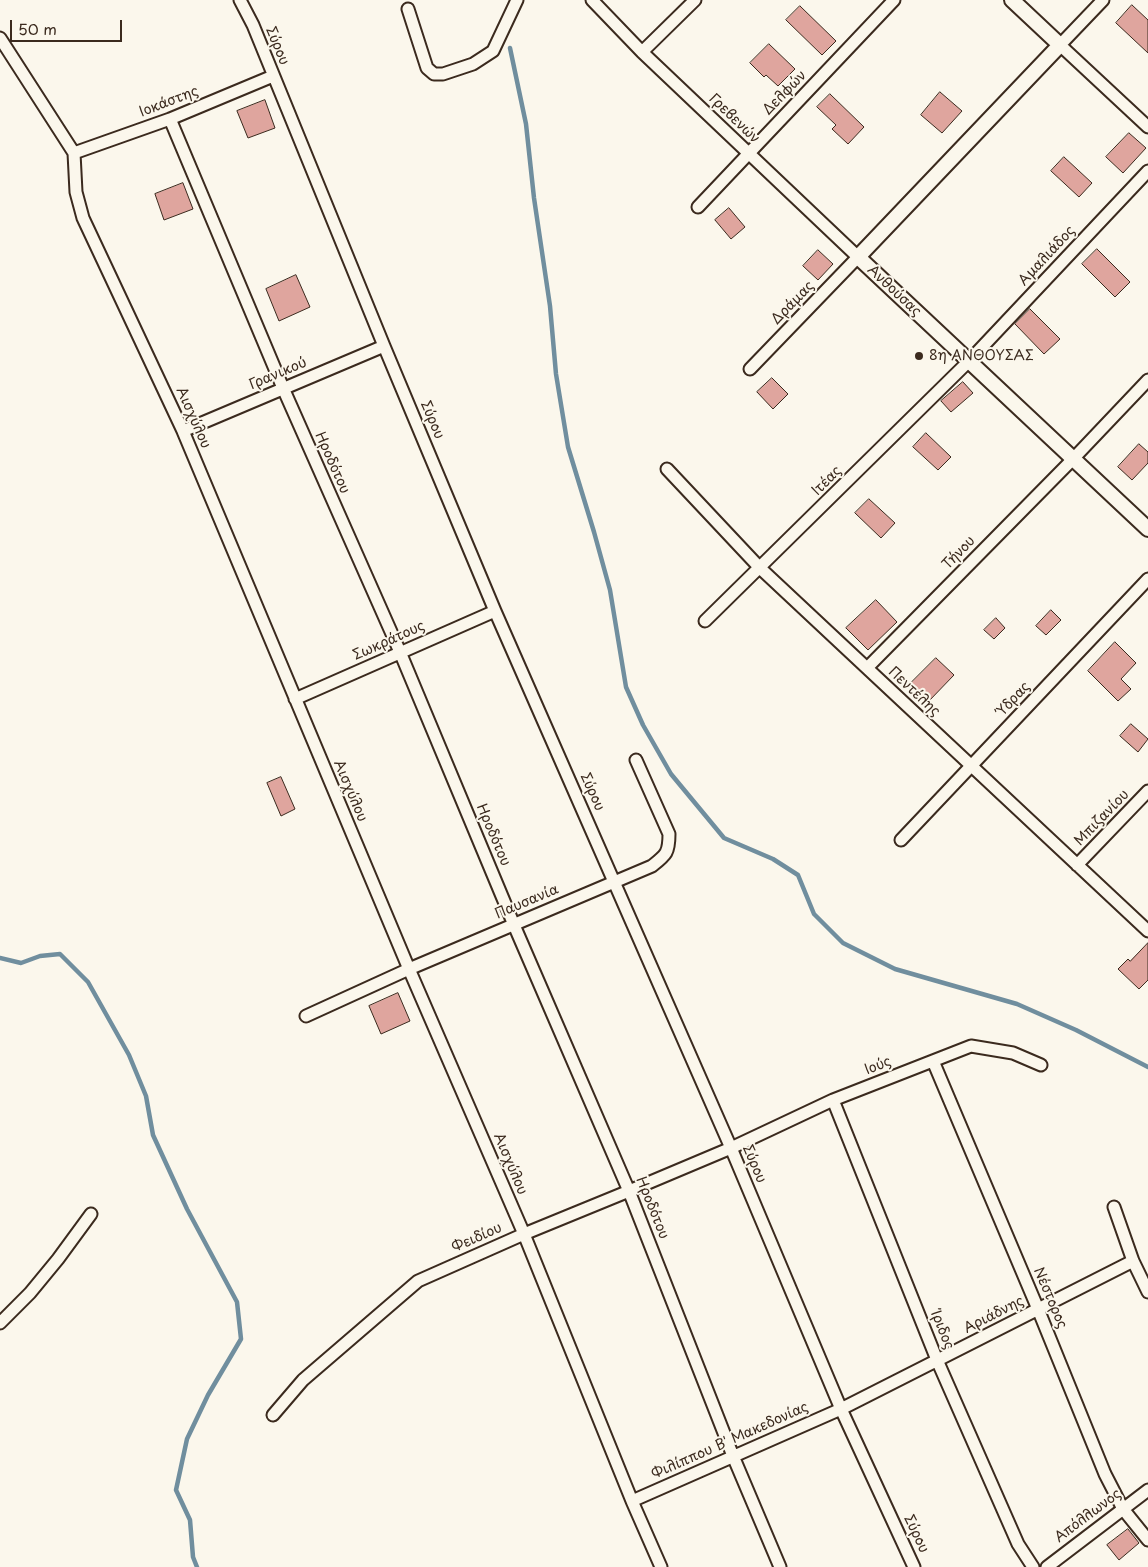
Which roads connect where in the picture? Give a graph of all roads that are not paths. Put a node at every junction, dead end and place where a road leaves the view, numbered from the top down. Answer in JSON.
{"nodes":[{"id":1,"x":240,"y":0,"type":"edge"},
{"id":2,"x":517,"y":0,"type":"edge"},
{"id":3,"x":592,"y":0,"type":"edge"},
{"id":4,"x":695,"y":0,"type":"edge"},
{"id":5,"x":894,"y":0,"type":"edge"},
{"id":6,"x":1012,"y":0,"type":"edge"},
{"id":7,"x":1103,"y":0,"type":"edge"},
{"id":8,"x":408,"y":9,"type":"dead end"},
{"id":9,"x":0,"y":38,"type":"edge"},
{"id":10,"x":1060,"y":45,"type":"junction"},
{"id":11,"x":642,"y":52,"type":"junction"},
{"id":12,"x":273,"y":76,"type":"junction"},
{"id":13,"x":170,"y":119,"type":"junction"},
{"id":14,"x":1148,"y":127,"type":"edge"},
{"id":15,"x":74,"y":152,"type":"junction"},
{"id":16,"x":749,"y":153,"type":"junction"},
{"id":17,"x":1148,"y":171,"type":"edge"},
{"id":18,"x":698,"y":207,"type":"dead end"},
{"id":19,"x":858,"y":257,"type":"junction"},
{"id":20,"x":384,"y":346,"type":"junction"},
{"id":21,"x":969,"y":360,"type":"junction"},
{"id":22,"x":750,"y":369,"type":"dead end"},
{"id":23,"x":1148,"y":380,"type":"edge"},
{"id":24,"x":282,"y":388,"type":"junction"},
{"id":25,"x":183,"y":431,"type":"junction"},
{"id":26,"x":1073,"y":459,"type":"junction"},
{"id":27,"x":667,"y":469,"type":"dead end"},
{"id":28,"x":1148,"y":530,"type":"edge"},
{"id":29,"x":760,"y":568,"type":"junction"},
{"id":30,"x":1148,"y":579,"type":"edge"},
{"id":31,"x":495,"y":611,"type":"junction"},
{"id":32,"x":705,"y":621,"type":"dead end"},
{"id":33,"x":400,"y":652,"type":"junction"},
{"id":34,"x":867,"y":668,"type":"junction"},
{"id":35,"x":295,"y":699,"type":"junction"},
{"id":36,"x":636,"y":760,"type":"dead end"},
{"id":37,"x":971,"y":766,"type":"junction"},
{"id":38,"x":1148,"y":791,"type":"edge"},
{"id":39,"x":901,"y":840,"type":"dead end"},
{"id":40,"x":1077,"y":865,"type":"junction"},
{"id":41,"x":614,"y":881,"type":"junction"},
{"id":42,"x":514,"y":925,"type":"junction"},
{"id":43,"x":1148,"y":931,"type":"edge"},
{"id":44,"x":409,"y":969,"type":"junction"},
{"id":45,"x":306,"y":1016,"type":"dead end"},
{"id":46,"x":933,"y":1061,"type":"junction"},
{"id":47,"x":1041,"y":1065,"type":"dead end"},
{"id":48,"x":833,"y":1100,"type":"junction"},
{"id":49,"x":731,"y":1148,"type":"junction"},
{"id":50,"x":629,"y":1191,"type":"junction"},
{"id":51,"x":1114,"y":1207,"type":"dead end"},
{"id":52,"x":91,"y":1214,"type":"dead end"},
{"id":53,"x":524,"y":1234,"type":"junction"},
{"id":54,"x":1133,"y":1262,"type":"junction"},
{"id":55,"x":1148,"y":1292,"type":"edge"},
{"id":56,"x":1038,"y":1309,"type":"junction"},
{"id":57,"x":0,"y":1323,"type":"edge"},
{"id":58,"x":938,"y":1360,"type":"junction"},
{"id":59,"x":840,"y":1409,"type":"junction"},
{"id":60,"x":273,"y":1415,"type":"dead end"},
{"id":61,"x":733,"y":1456,"type":"junction"},
{"id":62,"x":1148,"y":1490,"type":"edge"},
{"id":63,"x":632,"y":1501,"type":"junction"},
{"id":64,"x":1123,"y":1509,"type":"junction"},
{"id":65,"x":1148,"y":1540,"type":"edge"},
{"id":66,"x":661,"y":1567,"type":"edge"},
{"id":67,"x":780,"y":1567,"type":"edge"},
{"id":68,"x":914,"y":1567,"type":"edge"},
{"id":69,"x":1033,"y":1567,"type":"edge"},
{"id":70,"x":1047,"y":1567,"type":"edge"}],
"edges":[{"from":1,"to":12,"type":"street","name":"Σύρου"},
{"from":2,"to":8,"type":"street"},
{"from":3,"to":11,"type":"street","name":"Γρεβενών"},
{"from":4,"to":11,"type":"street"},
{"from":5,"to":16,"type":"street","name":"Δελφών"},
{"from":6,"to":10,"type":"street"},
{"from":7,"to":10,"type":"street"},
{"from":9,"to":15,"type":"street"},
{"from":10,"to":14,"type":"street"},
{"from":10,"to":19,"type":"street","name":"Ανθούσας"},
{"from":11,"to":16,"type":"street","name":"Γρεβενών"},
{"from":12,"to":13,"type":"street","name":"Ιοκάστης"},
{"from":12,"to":20,"type":"street","name":"Σύρου"},
{"from":13,"to":15,"type":"street","name":"Ιοκάστης"},
{"from":13,"to":24,"type":"street","name":"Ηροδότου"},
{"from":15,"to":25,"type":"street","name":"Αισχύλου"},
{"from":16,"to":18,"type":"street","name":"Δελφών"},
{"from":16,"to":19,"type":"street","name":"Γρεβενών"},
{"from":17,"to":21,"type":"street","name":"Αμαλιάδος"},
{"from":19,"to":21,"type":"street","name":"Ανθούσας"},
{"from":19,"to":22,"type":"street","name":"Δράμας"},
{"from":20,"to":24,"type":"street","name":"Γρανικού"},
{"from":20,"to":31,"type":"street","name":"Σύρου"},
{"from":21,"to":26,"type":"street","name":"Ανθούσας"},
{"from":21,"to":29,"type":"street","name":"Ιτέας"},
{"from":23,"to":26,"type":"street","name":"Τήνου"},
{"from":24,"to":25,"type":"street","name":"Γρανικού"},
{"from":24,"to":33,"type":"street","name":"Ηροδότου"},
{"from":25,"to":35,"type":"street","name":"Αισχύλου"},
{"from":26,"to":28,"type":"street","name":"Ανθούσας"},
{"from":26,"to":34,"type":"street","name":"Τήνου"},
{"from":27,"to":29,"type":"street","name":"Πεντέλης"},
{"from":29,"to":32,"type":"street","name":"Ιτέας"},
{"from":29,"to":34,"type":"street","name":"Πεντέλης"},
{"from":30,"to":37,"type":"street","name":"Ύδρας"},
{"from":31,"to":33,"type":"street","name":"Σωκράτους"},
{"from":31,"to":41,"type":"street","name":"Σύρου"},
{"from":33,"to":35,"type":"street","name":"Σωκράτους"},
{"from":33,"to":42,"type":"street","name":"Ηροδότου"},
{"from":34,"to":37,"type":"street","name":"Πεντέλης"},
{"from":35,"to":44,"type":"street","name":"Αισχύλου"},
{"from":36,"to":41,"type":"street","name":"Παυσανία"},
{"from":37,"to":39,"type":"street","name":"Ύδρας"},
{"from":37,"to":40,"type":"street","name":"Πεντέλης"},
{"from":38,"to":40,"type":"street","name":"Μπιζανίου"},
{"from":40,"to":43,"type":"street","name":"Πεντέλης"},
{"from":41,"to":42,"type":"street","name":"Παυσανία"},
{"from":41,"to":49,"type":"street","name":"Σύρου"},
{"from":42,"to":44,"type":"street","name":"Παυσανία"},
{"from":42,"to":50,"type":"street","name":"Ηροδότου"},
{"from":44,"to":45,"type":"street","name":"Παυσανία"},
{"from":44,"to":53,"type":"street","name":"Αισχύλου"},
{"from":46,"to":47,"type":"street","name":"Ιούς"},
{"from":46,"to":48,"type":"street","name":"Ιούς"},
{"from":46,"to":56,"type":"street","name":"Νέστορος"},
{"from":48,"to":49,"type":"street","name":"Ιούς"},
{"from":48,"to":58,"type":"street","name":"Ίριδος"},
{"from":49,"to":50,"type":"street","name":"Φειδίου"},
{"from":49,"to":59,"type":"street","name":"Σύρου"},
{"from":50,"to":53,"type":"street","name":"Φειδίου"},
{"from":50,"to":61,"type":"street","name":"Ηροδότου"},
{"from":51,"to":54,"type":"street"},
{"from":52,"to":57,"type":"street"},
{"from":53,"to":60,"type":"street","name":"Φειδίου"},
{"from":53,"to":63,"type":"street","name":"Αισχύλου"},
{"from":54,"to":55,"type":"street"},
{"from":54,"to":56,"type":"street","name":"Αριάδνης"},
{"from":56,"to":58,"type":"street","name":"Αριάδνης"},
{"from":56,"to":64,"type":"street","name":"Νέστορος"},
{"from":58,"to":59,"type":"street","name":"Αριάδνης"},
{"from":58,"to":69,"type":"street","name":"Ίριδος"},
{"from":59,"to":61,"type":"street","name":"Φιλίππου Β' Μακεδονίας"},
{"from":59,"to":68,"type":"street","name":"Σύρου"},
{"from":61,"to":63,"type":"street","name":"Φιλίππου Β' Μακεδονίας"},
{"from":61,"to":67,"type":"street","name":"Ηροδότου"},
{"from":62,"to":64,"type":"street","name":"Απόλλωνος"},
{"from":63,"to":66,"type":"street","name":"Αισχύλου"},
{"from":64,"to":65,"type":"street","name":"Νέστορος"},
{"from":64,"to":70,"type":"street","name":"Απόλλωνος"}]}
